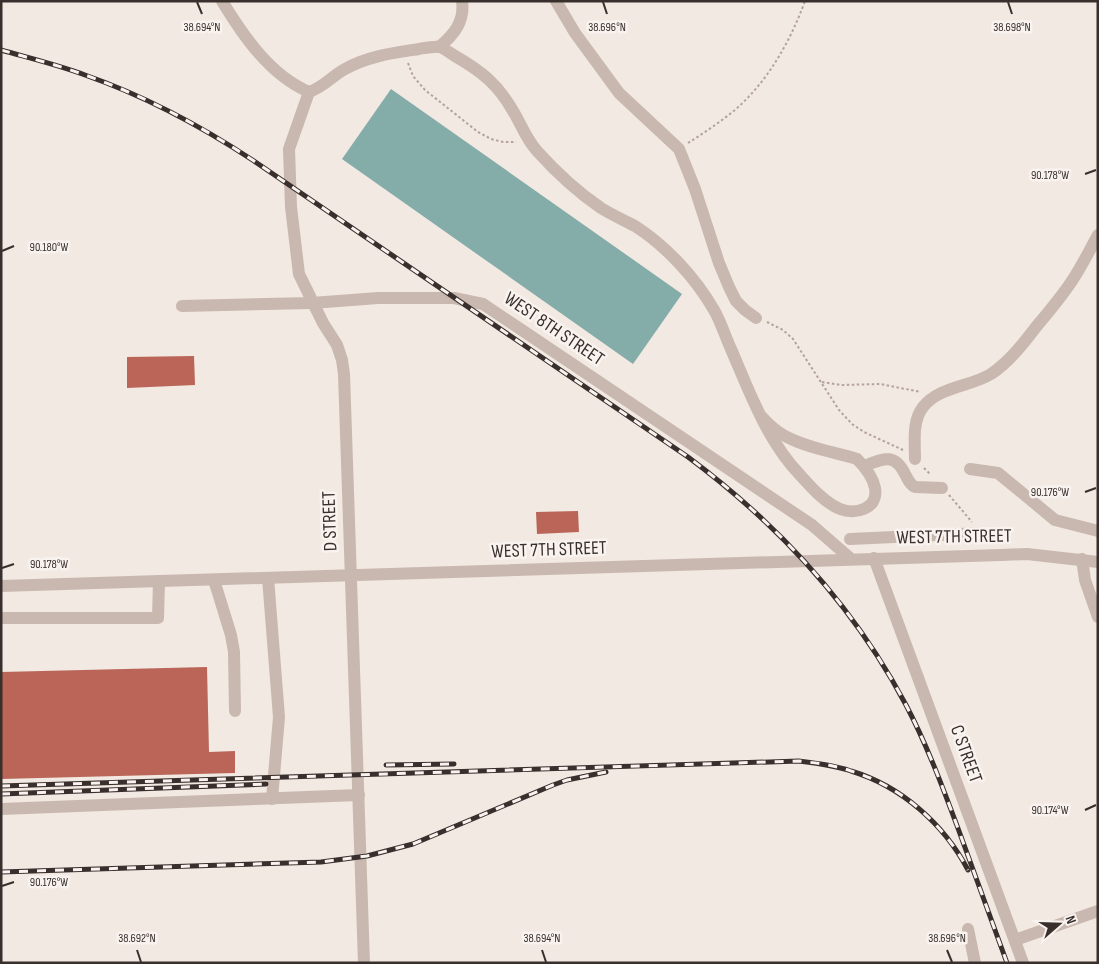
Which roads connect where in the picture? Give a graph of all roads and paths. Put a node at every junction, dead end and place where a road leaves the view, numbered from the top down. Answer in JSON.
{"nodes":[{"id":1,"x":222,"y":1,"type":"edge"},
{"id":2,"x":462,"y":1,"type":"edge"},
{"id":3,"x":556,"y":1,"type":"edge"},
{"id":4,"x":805,"y":1,"type":"edge"},
{"id":5,"x":439,"y":47,"type":"junction"},
{"id":6,"x":405,"y":51,"type":"junction"},
{"id":7,"x":310,"y":92,"type":"junction"},
{"id":8,"x":528,"y":139,"type":"junction"},
{"id":9,"x":679,"y":149,"type":"junction"},
{"id":10,"x":1098,"y":235,"type":"edge"},
{"id":11,"x":312,"y":303,"type":"junction"},
{"id":12,"x":182,"y":306,"type":"dead end"},
{"id":13,"x":756,"y":318,"type":"joint"},
{"id":14,"x":821,"y":381,"type":"junction"},
{"id":15,"x":938,"y":394,"type":"junction"},
{"id":16,"x":761,"y":416,"type":"junction"},
{"id":17,"x":915,"y":459,"type":"junction"},
{"id":18,"x":864,"y":466,"type":"junction"},
{"id":19,"x":970,"y":469,"type":"dead end"},
{"id":20,"x":942,"y":488,"type":"junction"},
{"id":21,"x":1098,"y":531,"type":"edge"},
{"id":22,"x":982,"y":533,"type":"joint"},
{"id":23,"x":850,"y":539,"type":"dead end"},
{"id":24,"x":874,"y":558,"type":"junction"},
{"id":25,"x":851,"y":559,"type":"junction"},
{"id":26,"x":1082,"y":559,"type":"junction"},
{"id":27,"x":1098,"y":562,"type":"edge"},
{"id":28,"x":351,"y":576,"type":"junction"},
{"id":29,"x":268,"y":578,"type":"junction"},
{"id":30,"x":214,"y":580,"type":"junction"},
{"id":31,"x":159,"y":582,"type":"junction"},
{"id":32,"x":1,"y":586,"type":"edge"},
{"id":33,"x":1098,"y":617,"type":"edge"},
{"id":34,"x":1,"y":618,"type":"edge"},
{"id":35,"x":235,"y":710,"type":"dead end"},
{"id":36,"x":358,"y":795,"type":"junction"},
{"id":37,"x":272,"y":799,"type":"junction"},
{"id":38,"x":1,"y":809,"type":"edge"},
{"id":39,"x":1098,"y":911,"type":"edge"},
{"id":40,"x":968,"y":929,"type":"dead end"},
{"id":41,"x":1015,"y":940,"type":"junction"},
{"id":42,"x":364,"y":963,"type":"edge"},
{"id":43,"x":976,"y":963,"type":"edge"},
{"id":44,"x":1023,"y":963,"type":"edge"}],
"edges":[{"from":1,"to":7,"type":"street"},
{"from":2,"to":5,"type":"street"},
{"from":3,"to":9,"type":"street"},
{"from":4,"to":9,"type":"path"},
{"from":5,"to":6,"type":"street"},
{"from":5,"to":8,"type":"street"},
{"from":6,"to":7,"type":"street"},
{"from":6,"to":8,"type":"path"},
{"from":7,"to":11,"type":"street","name":"D STREET"},
{"from":8,"to":16,"type":"street"},
{"from":9,"to":13,"type":"street"},
{"from":10,"to":15,"type":"street"},
{"from":11,"to":12,"type":"street","name":"WEST 8TH STREET"},
{"from":11,"to":25,"type":"street","name":"WEST 8TH STREET"},
{"from":11,"to":28,"type":"street","name":"D STREET"},
{"from":13,"to":14,"type":"path"},
{"from":14,"to":15,"type":"path"},
{"from":14,"to":17,"type":"path"},
{"from":15,"to":17,"type":"street"},
{"from":16,"to":18,"type":"street"},
{"from":16,"to":18,"type":"street"},
{"from":17,"to":20,"type":"path"},
{"from":18,"to":20,"type":"street"},
{"from":19,"to":21,"type":"street"},
{"from":20,"to":22,"type":"path"},
{"from":22,"to":23,"type":"street"},
{"from":24,"to":25,"type":"street","name":"WEST 7TH STREET"},
{"from":24,"to":26,"type":"street","name":"WEST 7TH STREET"},
{"from":24,"to":41,"type":"street","name":"C STREET"},
{"from":25,"to":28,"type":"street","name":"WEST 7TH STREET"},
{"from":26,"to":27,"type":"street","name":"WEST 7TH STREET"},
{"from":26,"to":33,"type":"street"},
{"from":28,"to":29,"type":"street","name":"WEST 7TH STREET"},
{"from":28,"to":36,"type":"street","name":"D STREET"},
{"from":29,"to":30,"type":"street","name":"WEST 7TH STREET"},
{"from":29,"to":37,"type":"street"},
{"from":30,"to":31,"type":"street","name":"WEST 7TH STREET"},
{"from":30,"to":35,"type":"street"},
{"from":31,"to":32,"type":"street","name":"WEST 7TH STREET"},
{"from":31,"to":34,"type":"street"},
{"from":36,"to":37,"type":"street"},
{"from":36,"to":42,"type":"street","name":"D STREET"},
{"from":37,"to":38,"type":"street"},
{"from":39,"to":41,"type":"street"},
{"from":40,"to":43,"type":"street"},
{"from":41,"to":44,"type":"street","name":"C STREET"}]}
